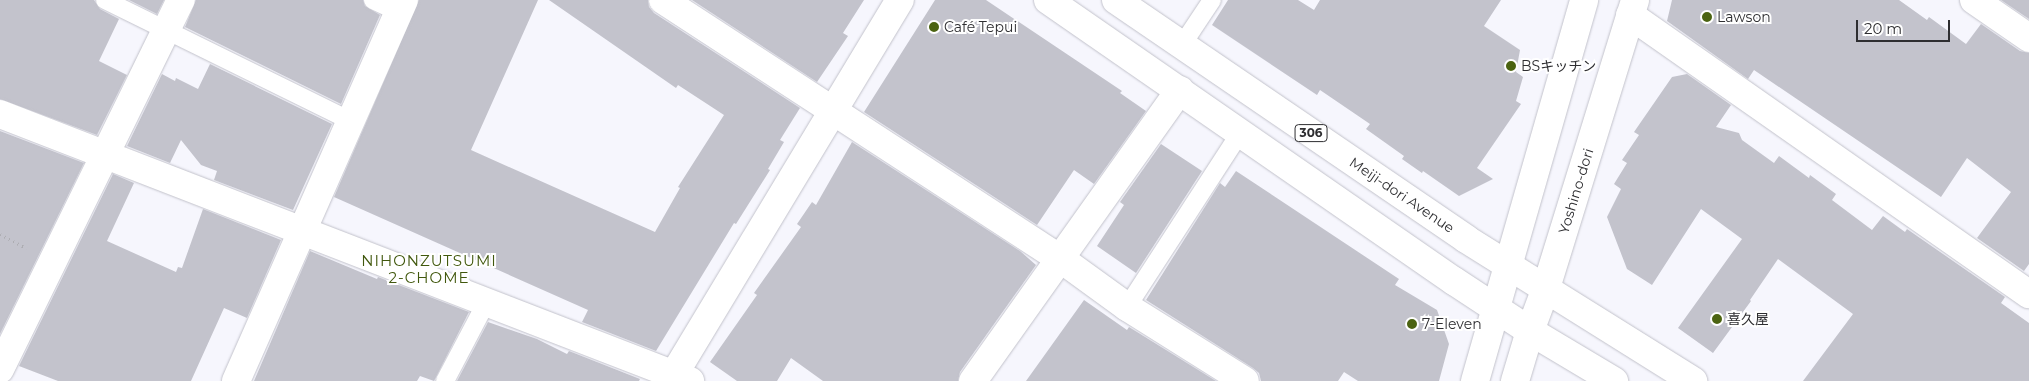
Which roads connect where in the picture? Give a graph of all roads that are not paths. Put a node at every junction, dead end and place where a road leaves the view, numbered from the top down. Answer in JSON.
{"nodes":[{"id":1,"x":105,"y":0,"type":"edge"},
{"id":2,"x":182,"y":0,"type":"edge"},
{"id":3,"x":373,"y":0,"type":"edge"},
{"id":4,"x":663,"y":0,"type":"edge"},
{"id":5,"x":900,"y":0,"type":"edge"},
{"id":6,"x":1048,"y":0,"type":"edge"},
{"id":7,"x":1116,"y":0,"type":"edge"},
{"id":8,"x":1212,"y":0,"type":"edge"},
{"id":9,"x":1584,"y":0,"type":"edge"},
{"id":10,"x":1974,"y":0,"type":"edge"},
{"id":11,"x":402,"y":6,"type":"edge"},
{"id":12,"x":1632,"y":8,"type":"edge"},
{"id":13,"x":166,"y":30,"type":"junction"},
{"id":14,"x":2029,"y":38,"type":"edge"},
{"id":15,"x":1182,"y":45,"type":"junction"},
{"id":16,"x":1180,"y":90,"type":"junction"},
{"id":17,"x":832,"y":112,"type":"junction"},
{"id":18,"x":0,"y":114,"type":"edge"},
{"id":19,"x":351,"y":120,"type":"junction"},
{"id":20,"x":1240,"y":133,"type":"junction"},
{"id":21,"x":106,"y":153,"type":"junction"},
{"id":22,"x":303,"y":231,"type":"junction"},
{"id":23,"x":1061,"y":259,"type":"junction"},
{"id":24,"x":1507,"y":264,"type":"junction"},
{"id":25,"x":1546,"y":288,"type":"junction"},
{"id":26,"x":2029,"y":294,"type":"edge"},
{"id":27,"x":486,"y":303,"type":"junction"},
{"id":28,"x":1127,"y":307,"type":"junction"},
{"id":29,"x":1495,"y":308,"type":"junction"},
{"id":30,"x":1530,"y":331,"type":"junction"},
{"id":31,"x":0,"y":370,"type":"edge"},
{"id":32,"x":0,"y":376,"type":"edge"},
{"id":33,"x":678,"y":379,"type":"edge"},
{"id":34,"x":1242,"y":380,"type":"edge"},
{"id":35,"x":17,"y":381,"type":"edge"},
{"id":36,"x":236,"y":381,"type":"edge"},
{"id":37,"x":445,"y":381,"type":"edge"},
{"id":38,"x":973,"y":381,"type":"edge"},
{"id":39,"x":1475,"y":381,"type":"edge"},
{"id":40,"x":1516,"y":381,"type":"edge"},
{"id":41,"x":1614,"y":381,"type":"edge"},
{"id":42,"x":1693,"y":381,"type":"edge"}],
"edges":[{"from":1,"to":13,"type":"lane"},
{"from":2,"to":13,"type":"street"},
{"from":3,"to":11,"type":"lane"},
{"from":4,"to":17,"type":"street"},
{"from":5,"to":17,"type":"street"},
{"from":6,"to":16,"type":"street"},
{"from":7,"to":15,"type":"street","name":"Meiji-dori Avenue","number":"306"},
{"from":8,"to":15,"type":"lane"},
{"from":9,"to":24,"type":"street"},
{"from":10,"to":14,"type":"street"},
{"from":11,"to":19,"type":"street"},
{"from":12,"to":25,"type":"street","name":"Yoshino-dori"},
{"from":12,"to":26,"type":"street"},
{"from":13,"to":19,"type":"lane"},
{"from":13,"to":21,"type":"street"},
{"from":15,"to":24,"type":"street","name":"Meiji-dori Avenue","number":"306"},
{"from":16,"to":20,"type":"street"},
{"from":16,"to":23,"type":"street"},
{"from":17,"to":23,"type":"street"},
{"from":17,"to":33,"type":"street"},
{"from":18,"to":21,"type":"street"},
{"from":19,"to":22,"type":"street"},
{"from":20,"to":28,"type":"lane"},
{"from":20,"to":29,"type":"street"},
{"from":21,"to":22,"type":"street"},
{"from":21,"to":31,"type":"street"},
{"from":22,"to":27,"type":"street"},
{"from":22,"to":36,"type":"street"},
{"from":23,"to":28,"type":"street"},
{"from":23,"to":38,"type":"street"},
{"from":24,"to":25,"type":"street","name":"Meiji-dori Avenue","number":"306"},
{"from":24,"to":29,"type":"street"},
{"from":25,"to":30,"type":"street","name":"Yoshino-dori"},
{"from":25,"to":42,"type":"street","name":"Meiji-dori Avenue","number":"306"},
{"from":27,"to":33,"type":"street"},
{"from":27,"to":37,"type":"lane"},
{"from":28,"to":34,"type":"street"},
{"from":29,"to":30,"type":"street"},
{"from":29,"to":39,"type":"street"},
{"from":30,"to":40,"type":"street","name":"Yoshino-dori"},
{"from":30,"to":41,"type":"street"},
{"from":32,"to":35,"type":"street"}]}
